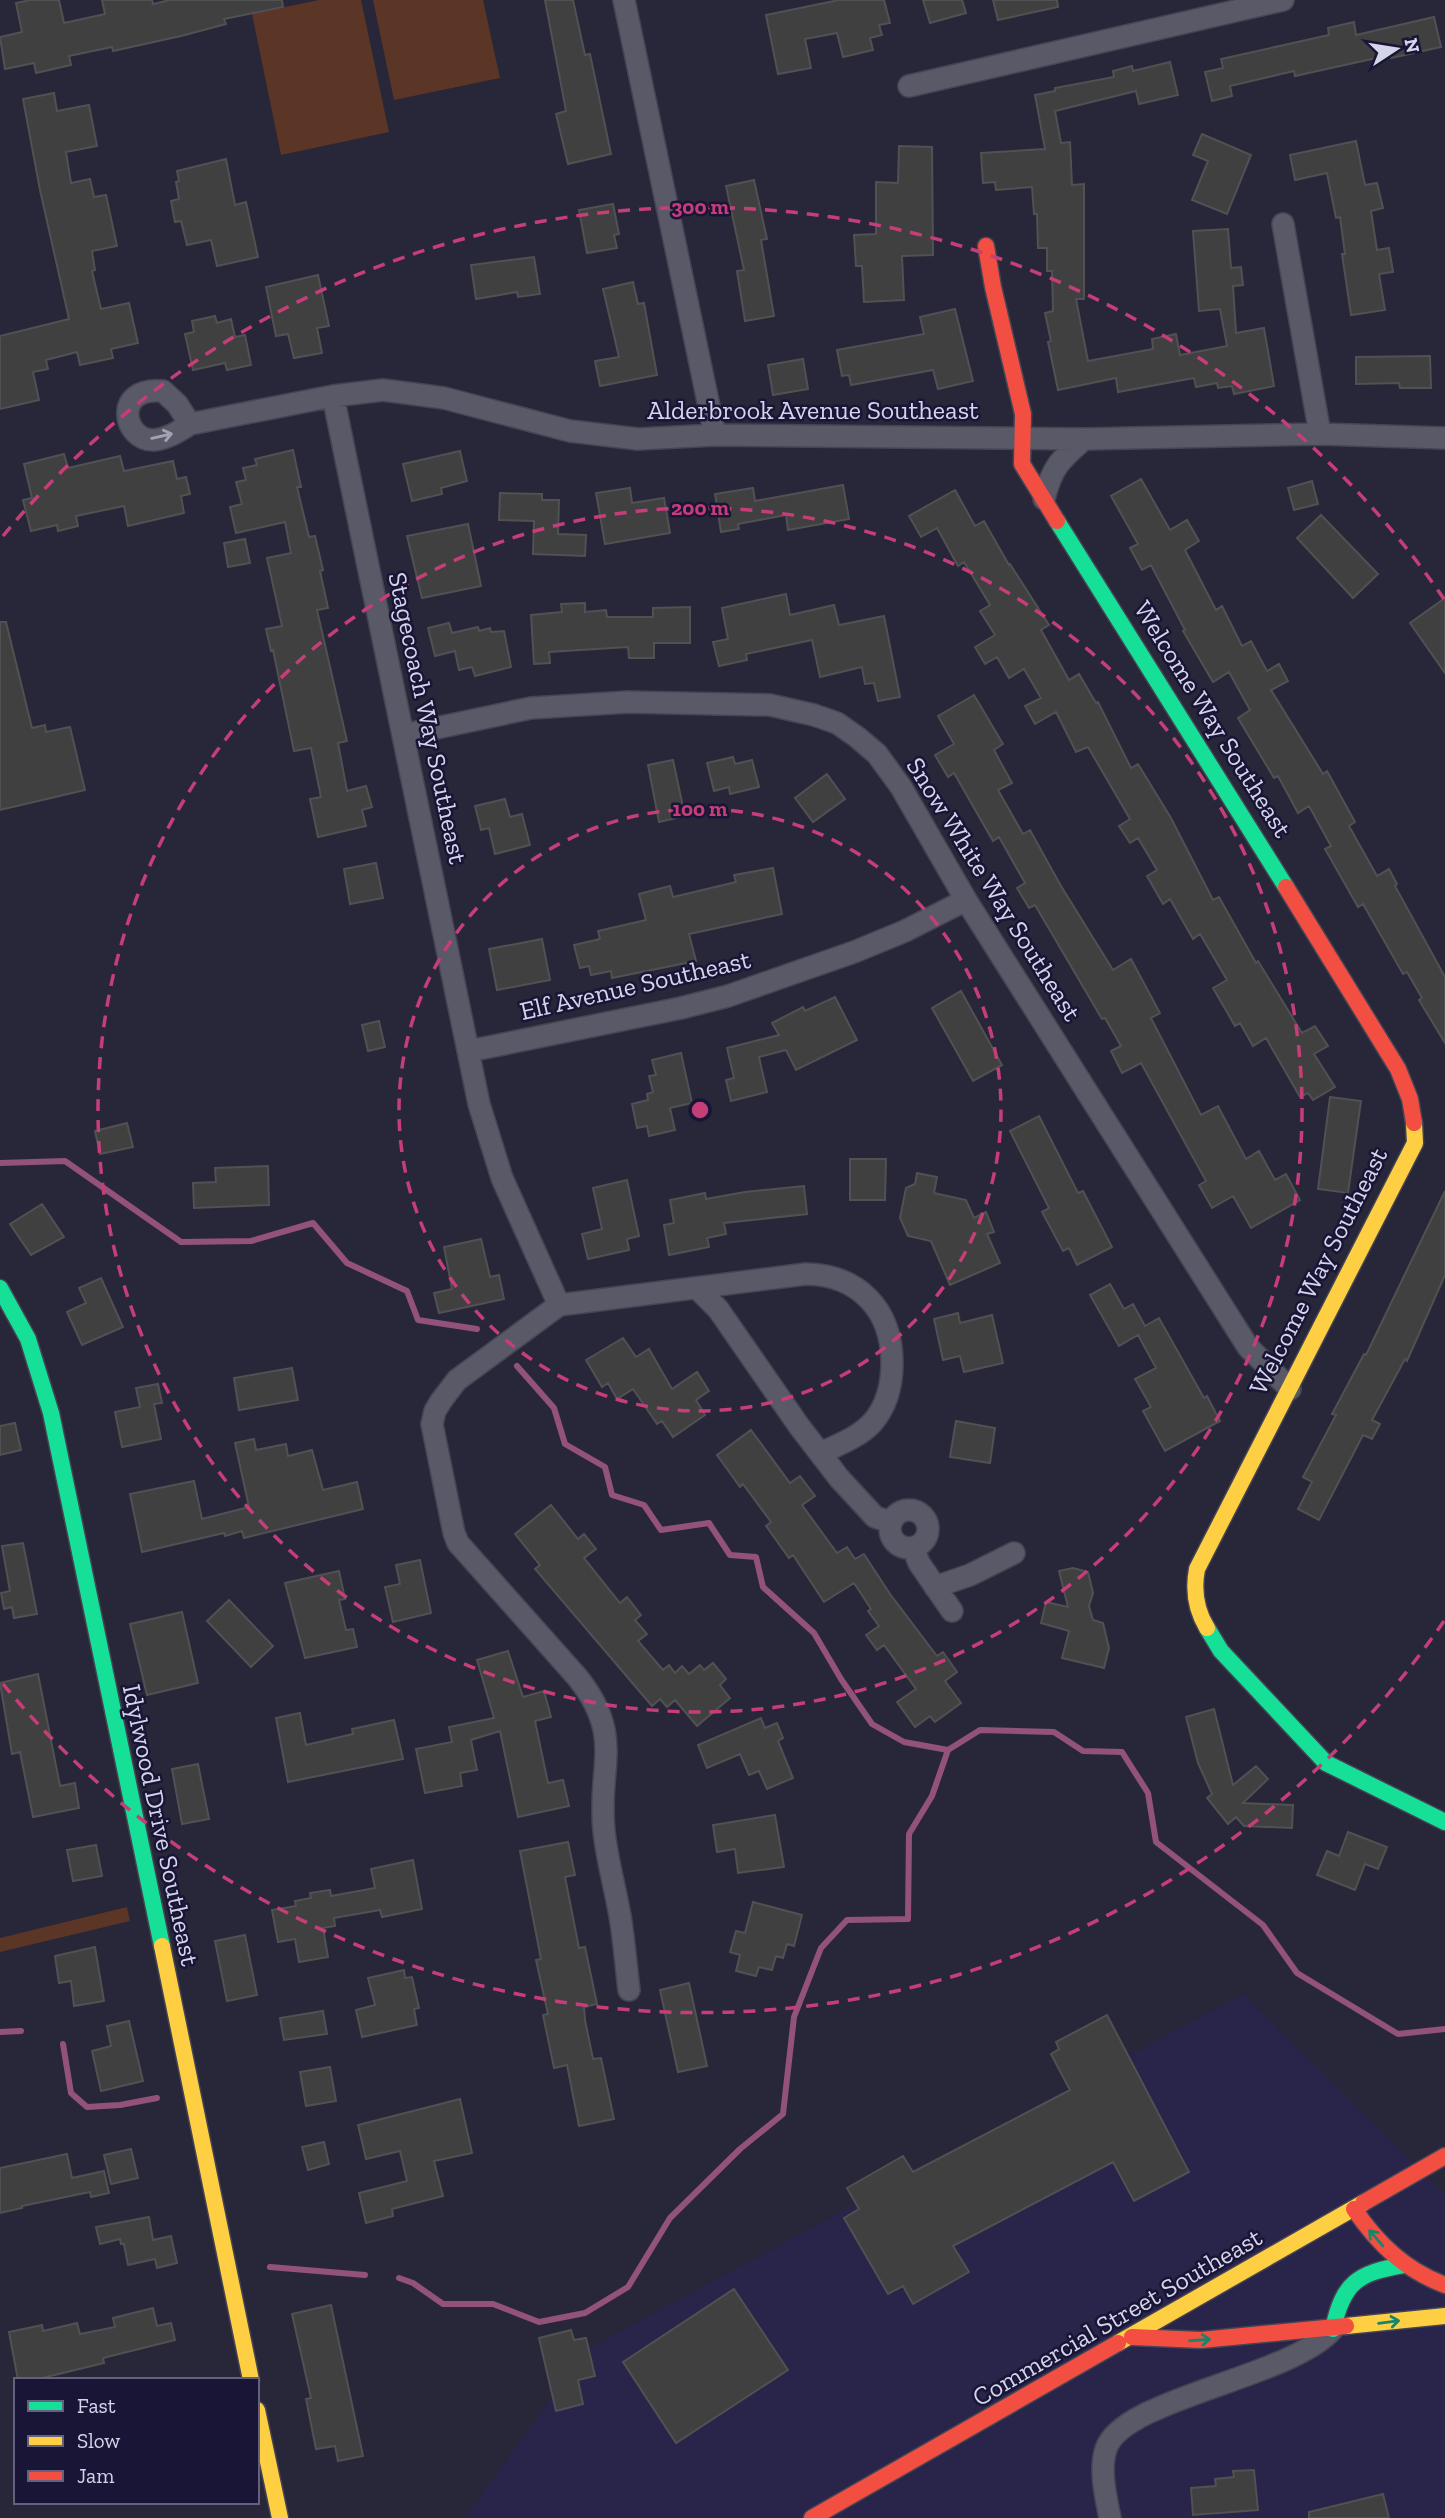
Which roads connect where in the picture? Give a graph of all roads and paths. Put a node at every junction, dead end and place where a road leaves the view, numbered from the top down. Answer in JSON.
{"nodes":[{"id":1,"x":624,"y":0,"type":"edge"},
{"id":2,"x":1283,"y":0,"type":"edge"},
{"id":3,"x":909,"y":86,"type":"dead end"},
{"id":4,"x":1283,"y":224,"type":"dead end"},
{"id":5,"x":986,"y":246,"type":"dead end"},
{"id":6,"x":333,"y":396,"type":"junction"},
{"id":7,"x":190,"y":424,"type":"dead end"},
{"id":8,"x":1320,"y":434,"type":"junction"},
{"id":9,"x":715,"y":435,"type":"junction"},
{"id":10,"x":1445,"y":438,"type":"edge"},
{"id":11,"x":1024,"y":439,"type":"junction"},
{"id":12,"x":1084,"y":439,"type":"junction"},
{"id":13,"x":1044,"y":499,"type":"junction"},
{"id":14,"x":403,"y":735,"type":"junction"},
{"id":15,"x":966,"y":900,"type":"junction"},
{"id":16,"x":468,"y":1051,"type":"junction"},
{"id":17,"x":0,"y":1288,"type":"edge"},
{"id":18,"x":698,"y":1289,"type":"junction"},
{"id":19,"x":559,"y":1305,"type":"junction"},
{"id":20,"x":1290,"y":1389,"type":"junction"},
{"id":21,"x":821,"y":1453,"type":"junction"},
{"id":22,"x":891,"y":1521,"type":"junction"},
{"id":23,"x":914,"y":1548,"type":"junction"},
{"id":24,"x":1014,"y":1553,"type":"dead end"},
{"id":25,"x":935,"y":1587,"type":"junction"},
{"id":26,"x":952,"y":1611,"type":"dead end"},
{"id":27,"x":1445,"y":1822,"type":"edge"},
{"id":28,"x":629,"y":1990,"type":"dead end"},
{"id":29,"x":1445,"y":2156,"type":"edge"},
{"id":30,"x":1354,"y":2209,"type":"junction"},
{"id":31,"x":1404,"y":2265,"type":"junction"},
{"id":32,"x":1445,"y":2285,"type":"edge"},
{"id":33,"x":1445,"y":2316,"type":"edge"},
{"id":34,"x":1333,"y":2329,"type":"junction"},
{"id":35,"x":1132,"y":2337,"type":"junction"},
{"id":36,"x":251,"y":2378,"type":"edge"},
{"id":37,"x":259,"y":2419,"type":"edge"},
{"id":38,"x":821,"y":2516,"type":"edge"},
{"id":39,"x":280,"y":2518,"type":"edge"},
{"id":40,"x":1110,"y":2518,"type":"edge"}],
"edges":[{"from":1,"to":9,"type":"street"},
{"from":2,"to":3,"type":"street"},
{"from":4,"to":8,"type":"street"},
{"from":5,"to":11,"type":"street","name":"Welcome Way Southeast"},
{"from":6,"to":7,"type":"street","name":"Alderbrook Avenue Southeast"},
{"from":6,"to":9,"type":"street","name":"Alderbrook Avenue Southeast"},
{"from":6,"to":14,"type":"street","name":"Stagecoach Way Southeast"},
{"from":8,"to":10,"type":"street","name":"Alderbrook Avenue Southeast"},
{"from":8,"to":12,"type":"street","name":"Alderbrook Avenue Southeast"},
{"from":9,"to":11,"type":"street","name":"Alderbrook Avenue Southeast"},
{"from":11,"to":12,"type":"street","name":"Alderbrook Avenue Southeast"},
{"from":11,"to":13,"type":"street","name":"Welcome Way Southeast"},
{"from":12,"to":13,"type":"street"},
{"from":13,"to":20,"type":"street","name":"Welcome Way Southeast"},
{"from":14,"to":15,"type":"street","name":"Snow White Way Southeast"},
{"from":14,"to":16,"type":"street","name":"Stagecoach Way Southeast"},
{"from":15,"to":16,"type":"street","name":"Elf Avenue Southeast"},
{"from":15,"to":20,"type":"street","name":"Snow White Way Southeast"},
{"from":16,"to":19,"type":"street","name":"Stagecoach Way Southeast"},
{"from":17,"to":36,"type":"street","name":"Idylwood Drive Southeast"},
{"from":18,"to":19,"type":"street"},
{"from":18,"to":21,"type":"street"},
{"from":18,"to":21,"type":"street"},
{"from":19,"to":28,"type":"street"},
{"from":20,"to":27,"type":"street","name":"Welcome Way Southeast"},
{"from":21,"to":22,"type":"street"},
{"from":22,"to":23,"type":"street"},
{"from":22,"to":23,"type":"street"},
{"from":23,"to":25,"type":"street"},
{"from":24,"to":25,"type":"street"},
{"from":25,"to":26,"type":"street"},
{"from":29,"to":30,"type":"street","name":"Commercial Street Southeast"},
{"from":31,"to":30,"type":"street","one_way":true},
{"from":30,"to":35,"type":"street","name":"Commercial Street Southeast"},
{"from":31,"to":32,"type":"street"},
{"from":31,"to":34,"type":"street"},
{"from":34,"to":33,"type":"street","one_way":true},
{"from":35,"to":34,"type":"street","one_way":true},
{"from":34,"to":40,"type":"street"},
{"from":35,"to":38,"type":"street","name":"Commercial Street Southeast"},
{"from":37,"to":39,"type":"street"}]}
